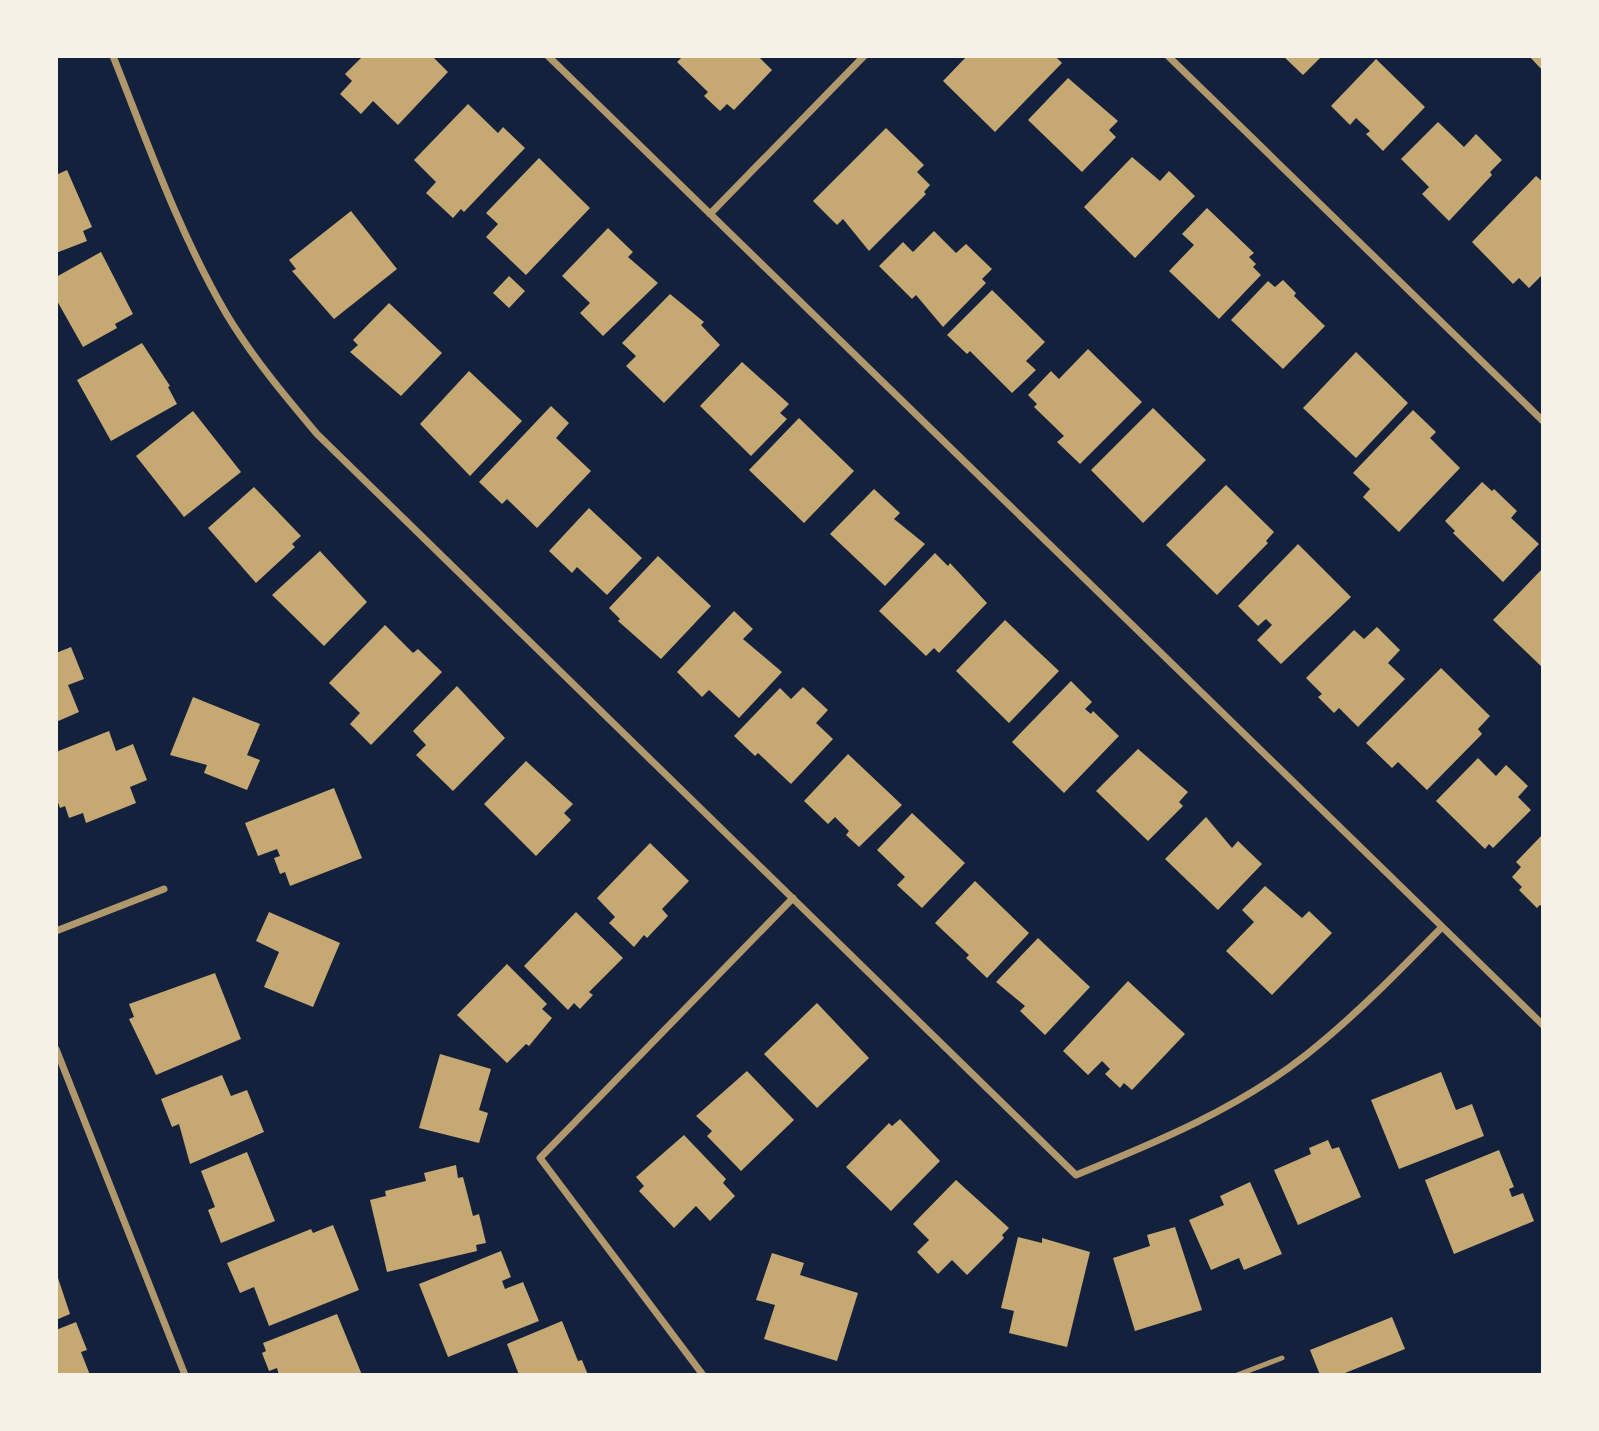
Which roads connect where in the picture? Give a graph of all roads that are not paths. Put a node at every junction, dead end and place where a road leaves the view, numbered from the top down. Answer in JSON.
{"nodes":[{"id":1,"x":113,"y":56,"type":"edge"},
{"id":2,"x":548,"y":56,"type":"edge"},
{"id":3,"x":864,"y":56,"type":"edge"},
{"id":4,"x":1168,"y":56,"type":"edge"},
{"id":5,"x":710,"y":214,"type":"junction"},
{"id":6,"x":1543,"y":421,"type":"edge"},
{"id":7,"x":164,"y":889,"type":"dead end"},
{"id":8,"x":793,"y":898,"type":"junction"},
{"id":9,"x":1442,"y":927,"type":"junction"},
{"id":10,"x":56,"y":932,"type":"edge"},
{"id":11,"x":1543,"y":1025,"type":"edge"},
{"id":12,"x":56,"y":1049,"type":"edge"},
{"id":13,"x":1282,"y":1358,"type":"dead end"},
{"id":14,"x":185,"y":1375,"type":"edge"},
{"id":15,"x":703,"y":1375,"type":"edge"},
{"id":16,"x":1237,"y":1375,"type":"edge"}],
"edges":[{"from":1,"to":8,"type":"street"},
{"from":2,"to":5,"type":"street"},
{"from":3,"to":5,"type":"street"},
{"from":4,"to":6,"type":"street"},
{"from":5,"to":9,"type":"street"},
{"from":7,"to":10,"type":"street"},
{"from":8,"to":9,"type":"street"},
{"from":8,"to":15,"type":"street"},
{"from":9,"to":11,"type":"street"},
{"from":12,"to":14,"type":"street"},
{"from":13,"to":16,"type":"lane"}]}
